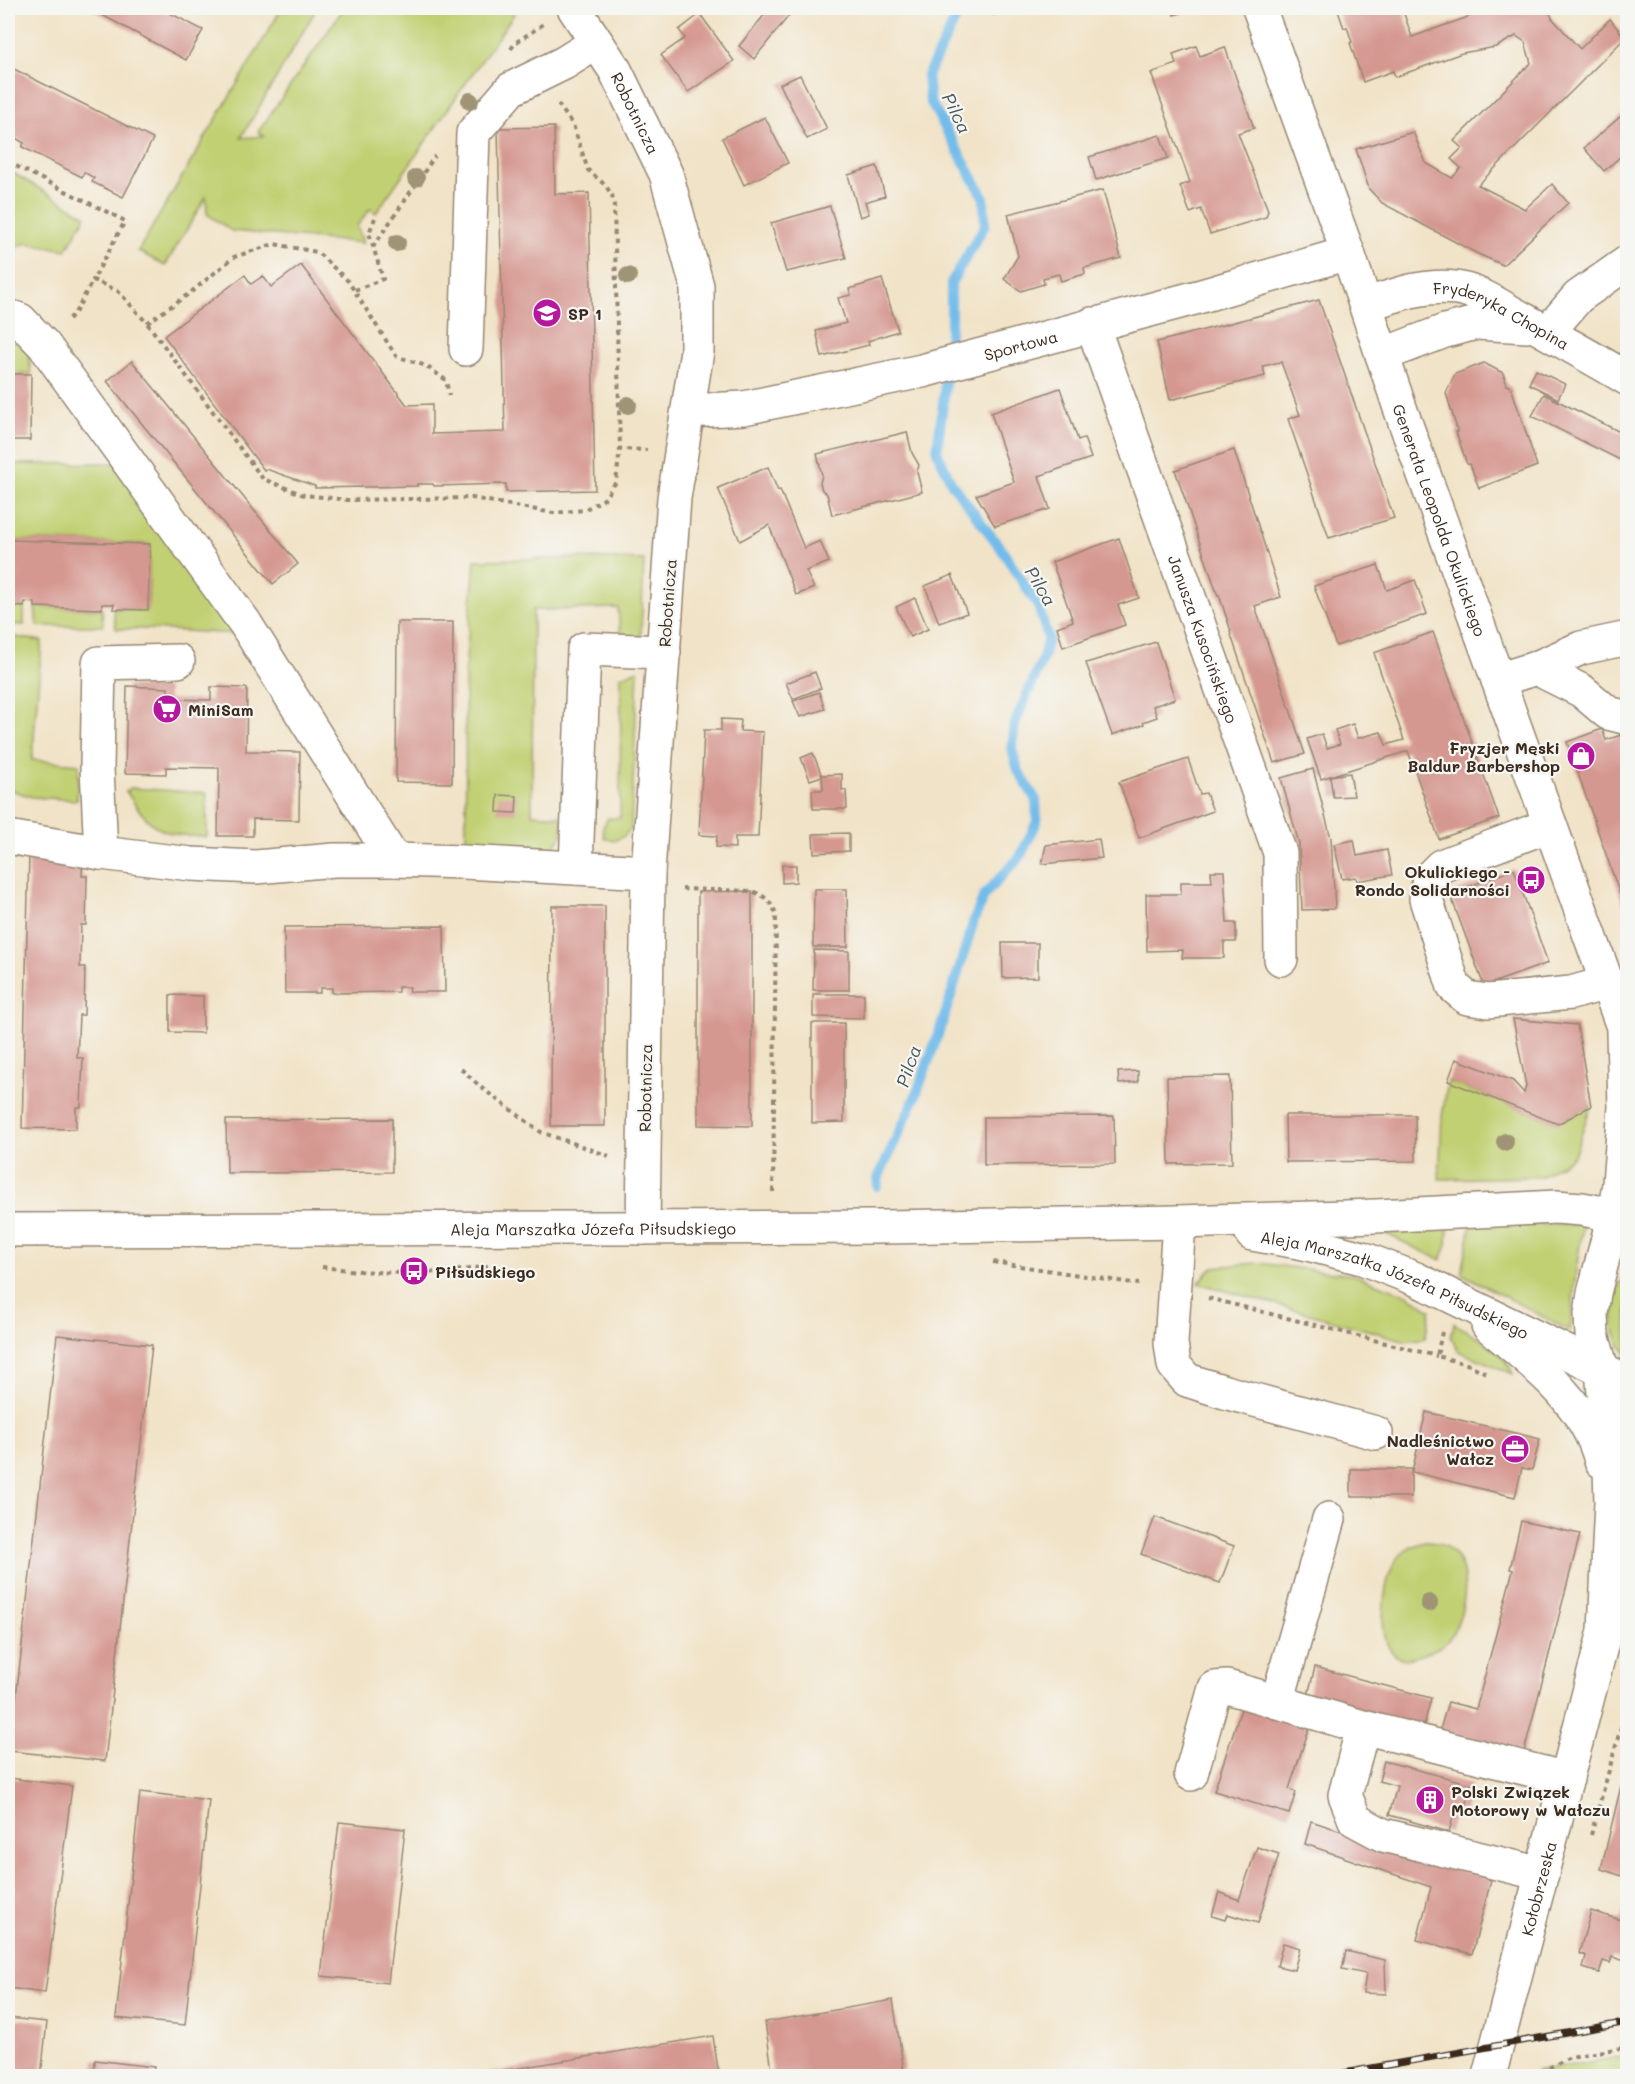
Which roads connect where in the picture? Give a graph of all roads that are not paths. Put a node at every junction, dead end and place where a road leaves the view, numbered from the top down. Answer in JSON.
{"nodes":[{"id":1,"x":574,"y":8,"type":"edge"},
{"id":2,"x":1259,"y":8,"type":"edge"},
{"id":3,"x":596,"y":42,"type":"junction"},
{"id":4,"x":1348,"y":253,"type":"junction"},
{"id":5,"x":1628,"y":262,"type":"edge"},
{"id":6,"x":1366,"y":305,"type":"junction"},
{"id":7,"x":8,"y":316,"type":"edge"},
{"id":8,"x":1092,"y":324,"type":"junction"},
{"id":9,"x":1541,"y":329,"type":"junction"},
{"id":10,"x":466,"y":349,"type":"dead end"},
{"id":11,"x":1382,"y":355,"type":"junction"},
{"id":12,"x":1628,"y":379,"type":"edge"},
{"id":13,"x":688,"y":411,"type":"junction"},
{"id":14,"x":1628,"y":638,"type":"edge"},
{"id":15,"x":664,"y":652,"type":"junction"},
{"id":16,"x":178,"y":661,"type":"dead end"},
{"id":17,"x":1536,"y":668,"type":"junction"},
{"id":18,"x":1498,"y":680,"type":"junction"},
{"id":19,"x":1628,"y":718,"type":"edge"},
{"id":20,"x":1550,"y":825,"type":"junction"},
{"id":21,"x":8,"y":837,"type":"edge"},
{"id":22,"x":101,"y":853,"type":"junction"},
{"id":23,"x":394,"y":860,"type":"junction"},
{"id":24,"x":576,"y":868,"type":"junction"},
{"id":25,"x":648,"y":881,"type":"junction"},
{"id":26,"x":1281,"y":960,"type":"dead end"},
{"id":27,"x":1607,"y":983,"type":"junction"},
{"id":28,"x":1625,"y":1036,"type":"edge"},
{"id":29,"x":1621,"y":1217,"type":"edge"},
{"id":30,"x":1179,"y":1222,"type":"junction"},
{"id":31,"x":643,"y":1228,"type":"junction"},
{"id":32,"x":8,"y":1230,"type":"edge"},
{"id":33,"x":1450,"y":1294,"type":"junction"},
{"id":34,"x":1615,"y":1375,"type":"edge"},
{"id":35,"x":1376,"y":1433,"type":"dead end"},
{"id":36,"x":1611,"y":1502,"type":"junction"},
{"id":37,"x":1329,"y":1518,"type":"dead end"},
{"id":38,"x":1628,"y":1571,"type":"edge"},
{"id":39,"x":1605,"y":1631,"type":"junction"},
{"id":40,"x":1277,"y":1702,"type":"junction"},
{"id":41,"x":1364,"y":1727,"type":"junction"},
{"id":42,"x":1191,"y":1774,"type":"dead end"},
{"id":43,"x":1567,"y":1779,"type":"junction"},
{"id":44,"x":1542,"y":1874,"type":"junction"},
{"id":45,"x":1489,"y":2076,"type":"edge"}],
"edges":[{"from":1,"to":3,"type":"main road","name":"Robotnicza"},
{"from":2,"to":4,"type":"main road","name":"Generała Leopolda Okulickiego"},
{"from":3,"to":10,"type":"main road"},
{"from":3,"to":13,"type":"main road","name":"Robotnicza"},
{"from":4,"to":6,"type":"main road","name":"Generała Leopolda Okulickiego"},
{"from":4,"to":8,"type":"main road","name":"Sportowa"},
{"from":5,"to":9,"type":"main road"},
{"from":6,"to":9,"type":"main road","name":"Fryderyka Chopina"},
{"from":6,"to":11,"type":"main road","name":"Generała Leopolda Okulickiego"},
{"from":7,"to":23,"type":"main road"},
{"from":8,"to":13,"type":"main road","name":"Sportowa"},
{"from":8,"to":26,"type":"main road","name":"Janusza Kusocińskiego"},
{"from":9,"to":11,"type":"main road"},
{"from":9,"to":12,"type":"main road","name":"Fryderyka Chopina"},
{"from":11,"to":18,"type":"main road","name":"Generała Leopolda Okulickiego"},
{"from":13,"to":15,"type":"main road","name":"Robotnicza"},
{"from":14,"to":17,"type":"main road"},
{"from":15,"to":24,"type":"main road"},
{"from":15,"to":25,"type":"main road","name":"Robotnicza"},
{"from":16,"to":22,"type":"main road"},
{"from":17,"to":18,"type":"main road"},
{"from":17,"to":19,"type":"main road"},
{"from":18,"to":20,"type":"main road","name":"Generała Leopolda Okulickiego"},
{"from":20,"to":27,"type":"main road","name":"Generała Leopolda Okulickiego"},
{"from":20,"to":27,"type":"main road"},
{"from":21,"to":22,"type":"main road"},
{"from":22,"to":23,"type":"main road"},
{"from":23,"to":24,"type":"main road"},
{"from":24,"to":25,"type":"main road"},
{"from":25,"to":31,"type":"main road","name":"Robotnicza"},
{"from":27,"to":28,"type":"main road","name":"Generała Leopolda Okulickiego"},
{"from":28,"to":29,"type":"main road","name":"Generała Leopolda Okulickiego"},
{"from":29,"to":30,"type":"main road","name":"Aleja Marszałka Józefa Piłsudskiego"},
{"from":29,"to":34,"type":"main road","name":"Generała Leopolda Okulickiego"},
{"from":30,"to":31,"type":"main road","name":"Aleja Marszałka Józefa Piłsudskiego"},
{"from":30,"to":33,"type":"main road","name":"Aleja Marszałka Józefa Piłsudskiego"},
{"from":30,"to":35,"type":"main road"},
{"from":31,"to":32,"type":"main road","name":"Aleja Marszałka Józefa Piłsudskiego"},
{"from":33,"to":34,"type":"main road","name":"Aleja Marszałka Józefa Piłsudskiego"},
{"from":33,"to":36,"type":"main road"},
{"from":34,"to":36,"type":"main road","name":"Kołobrzeska"},
{"from":36,"to":39,"type":"main road","name":"Kołobrzeska"},
{"from":37,"to":40,"type":"main road"},
{"from":38,"to":39,"type":"main road","name":"Kołobrzeska"},
{"from":39,"to":43,"type":"main road","name":"Kołobrzeska"},
{"from":40,"to":41,"type":"main road"},
{"from":40,"to":42,"type":"main road"},
{"from":41,"to":43,"type":"main road"},
{"from":41,"to":44,"type":"main road"},
{"from":43,"to":44,"type":"main road","name":"Kołobrzeska"},
{"from":44,"to":45,"type":"main road","name":"Kołobrzeska"}]}
